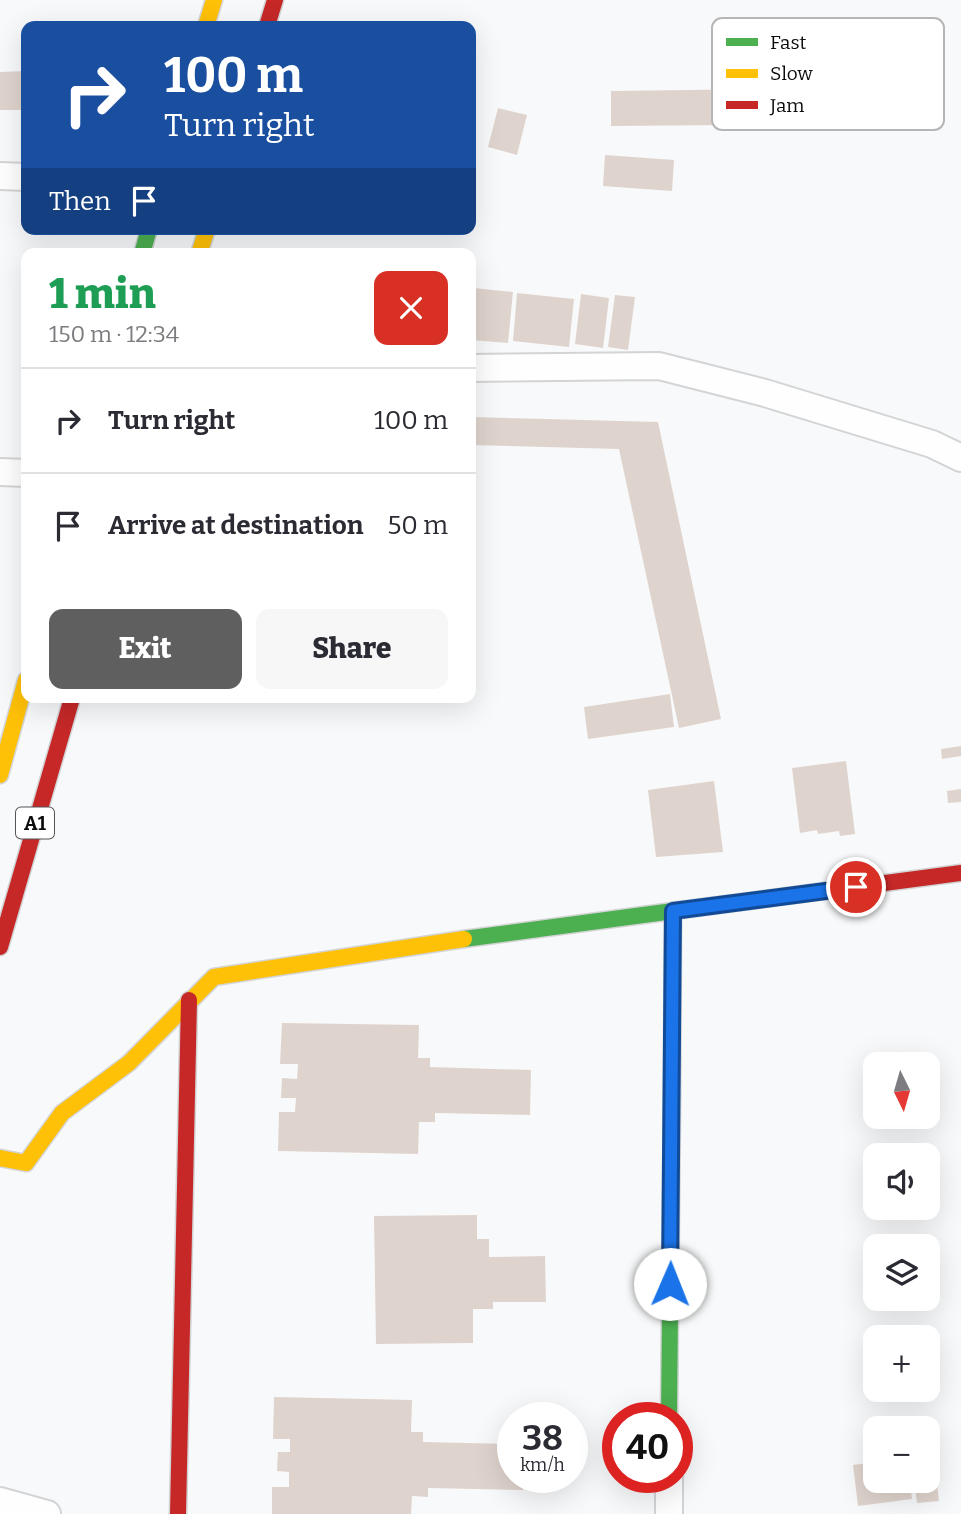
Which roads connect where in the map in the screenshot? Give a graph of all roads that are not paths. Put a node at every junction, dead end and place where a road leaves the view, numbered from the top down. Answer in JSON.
{"nodes":[{"id":1,"x":214,"y":0,"type":"edge"},
{"id":2,"x":275,"y":0,"type":"edge"},
{"id":3,"x":208,"y":21,"type":"edge"},
{"id":4,"x":269,"y":21,"type":"edge"},
{"id":5,"x":0,"y":176,"type":"edge"},
{"id":6,"x":21,"y":177,"type":"edge"},
{"id":7,"x":476,"y":368,"type":"edge"},
{"id":8,"x":961,"y":458,"type":"edge"},
{"id":9,"x":0,"y":472,"type":"edge"},
{"id":10,"x":21,"y":473,"type":"edge"},
{"id":11,"x":21,"y":698,"type":"edge"},
{"id":12,"x":71,"y":703,"type":"edge"},
{"id":13,"x":0,"y":775,"type":"edge"},
{"id":14,"x":961,"y":873,"type":"edge"},
{"id":15,"x":673,"y":911,"type":"junction"},
{"id":16,"x":0,"y":947,"type":"edge"},
{"id":17,"x":189,"y":1000,"type":"junction"},
{"id":18,"x":0,"y":1158,"type":"edge"},
{"id":19,"x":669,"y":1402,"type":"edge"},
{"id":20,"x":669,"y":1493,"type":"edge"},
{"id":21,"x":0,"y":1502,"type":"edge"},
{"id":22,"x":47,"y":1514,"type":"edge"},
{"id":23,"x":178,"y":1514,"type":"edge"},
{"id":24,"x":669,"y":1514,"type":"edge"}],
"edges":[{"from":1,"to":3,"type":"main road"},
{"from":2,"to":4,"type":"main road"},
{"from":5,"to":6,"type":"street"},
{"from":7,"to":8,"type":"street"},
{"from":9,"to":10,"type":"street"},
{"from":11,"to":13,"type":"main road"},
{"from":12,"to":16,"type":"main road","number":"A1"},
{"from":14,"to":15,"type":"main road"},
{"from":15,"to":17,"type":"main road"},
{"from":15,"to":19,"type":"main road"},
{"from":17,"to":18,"type":"main road"},
{"from":17,"to":23,"type":"main road"},
{"from":20,"to":24,"type":"street"},
{"from":21,"to":22,"type":"street"}]}
